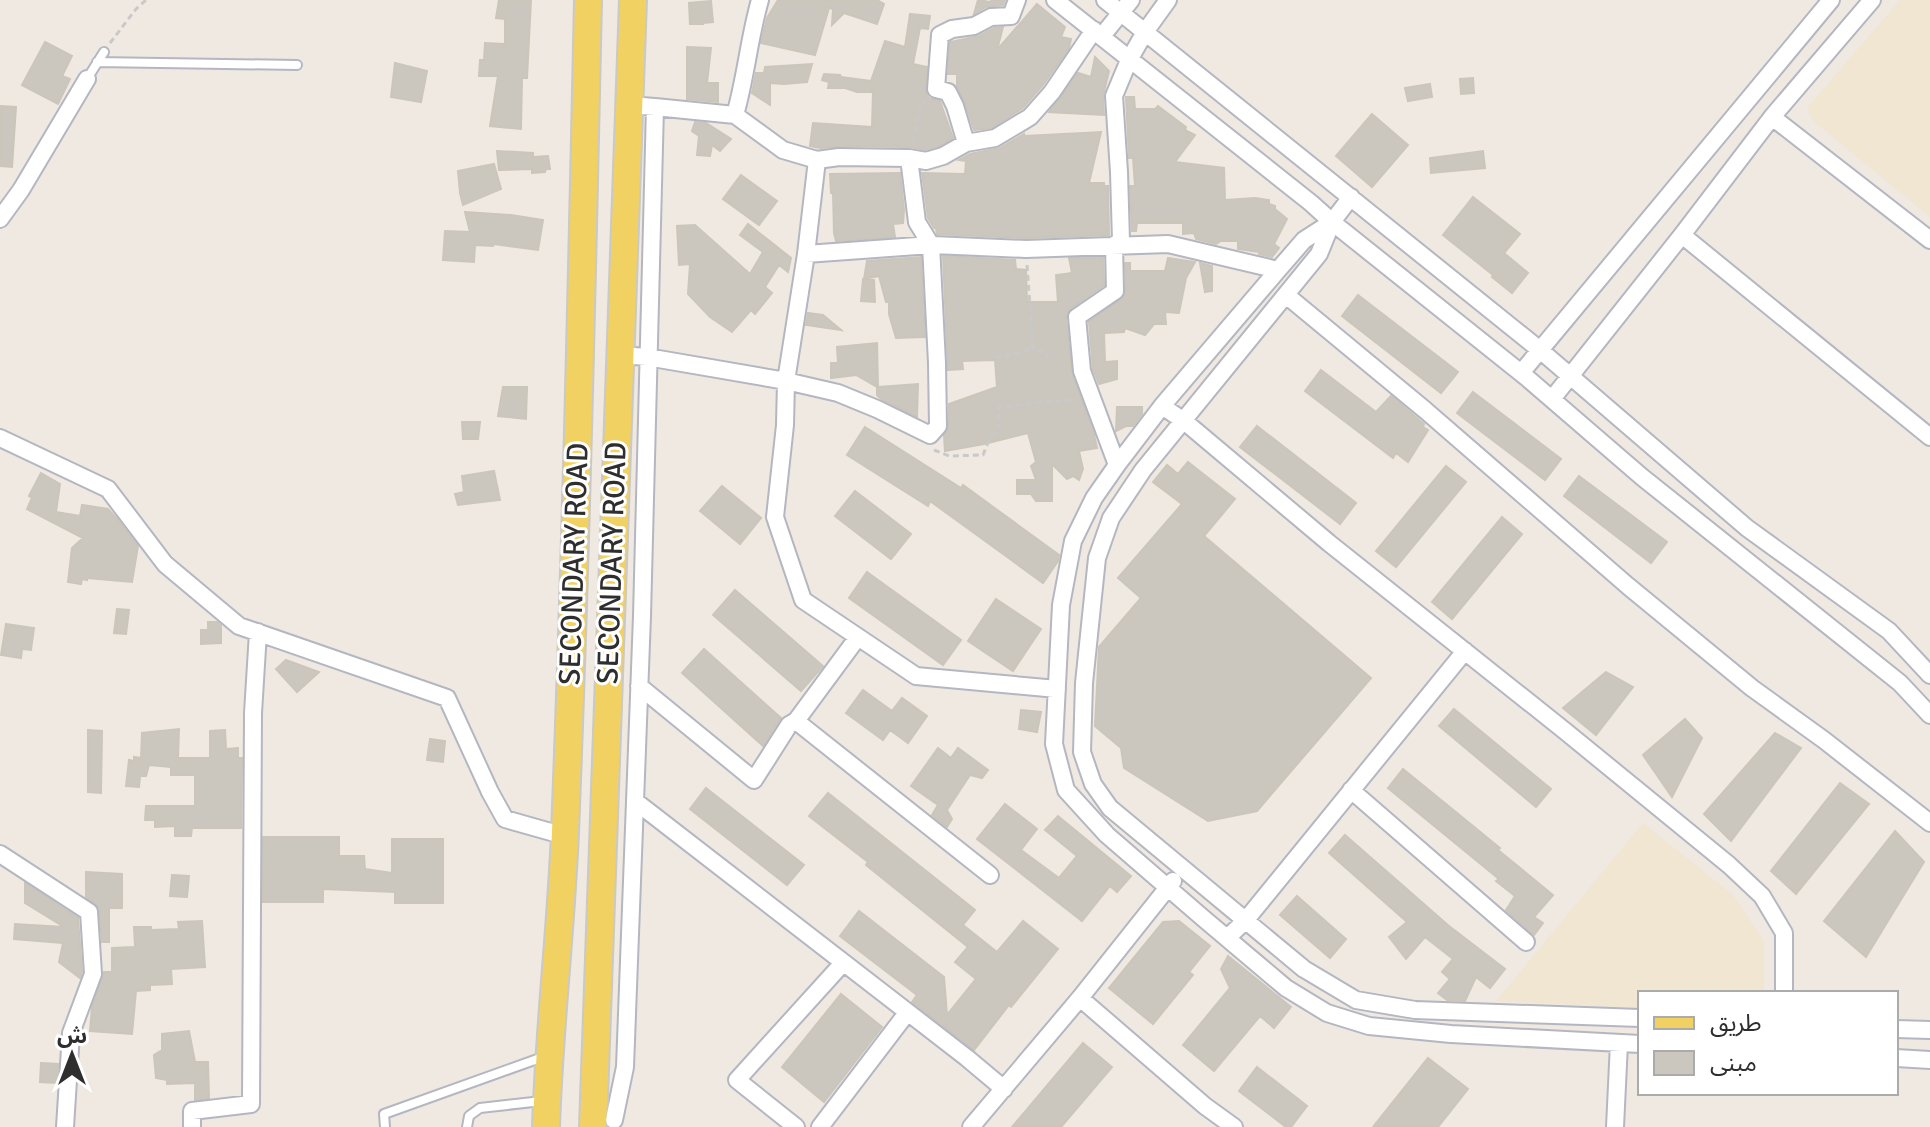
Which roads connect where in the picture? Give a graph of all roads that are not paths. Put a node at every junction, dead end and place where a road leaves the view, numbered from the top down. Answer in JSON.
{"nodes":[{"id":1,"x":588,"y":0,"type":"edge"},
{"id":2,"x":633,"y":0,"type":"edge"},
{"id":3,"x":760,"y":0,"type":"edge"},
{"id":4,"x":1017,"y":0,"type":"edge"},
{"id":5,"x":1055,"y":0,"type":"edge"},
{"id":6,"x":1105,"y":0,"type":"edge"},
{"id":7,"x":1168,"y":0,"type":"edge"},
{"id":8,"x":1831,"y":0,"type":"edge"},
{"id":9,"x":1872,"y":0,"type":"edge"},
{"id":10,"x":1126,"y":6,"type":"edge"},
{"id":11,"x":1145,"y":32,"type":"junction"},
{"id":12,"x":1098,"y":33,"type":"junction"},
{"id":13,"x":104,"y":52,"type":"road end"},
{"id":14,"x":1129,"y":60,"type":"junction"},
{"id":15,"x":97,"y":62,"type":"junction"},
{"id":16,"x":297,"y":65,"type":"dead end"},
{"id":17,"x":87,"y":79,"type":"joint"},
{"id":18,"x":642,"y":106,"type":"junction"},
{"id":19,"x":735,"y":115,"type":"junction"},
{"id":20,"x":1772,"y":117,"type":"junction"},
{"id":21,"x":966,"y":143,"type":"junction"},
{"id":22,"x":909,"y":158,"type":"junction"},
{"id":23,"x":817,"y":160,"type":"junction"},
{"id":24,"x":1351,"y":197,"type":"junction"},
{"id":25,"x":0,"y":219,"type":"edge"},
{"id":26,"x":1332,"y":222,"type":"junction"},
{"id":27,"x":1682,"y":235,"type":"junction"},
{"id":28,"x":1930,"y":240,"type":"edge"},
{"id":29,"x":931,"y":245,"type":"junction"},
{"id":30,"x":1114,"y":245,"type":"junction"},
{"id":31,"x":806,"y":254,"type":"junction"},
{"id":32,"x":1278,"y":270,"type":"junction"},
{"id":33,"x":1286,"y":295,"type":"junction"},
{"id":34,"x":1540,"y":350,"type":"junction"},
{"id":35,"x":620,"y":355,"type":"junction"},
{"id":36,"x":647,"y":357,"type":"junction"},
{"id":37,"x":1521,"y":373,"type":"junction"},
{"id":38,"x":1569,"y":377,"type":"junction"},
{"id":39,"x":786,"y":381,"type":"junction"},
{"id":40,"x":1552,"y":399,"type":"junction"},
{"id":41,"x":1162,"y":406,"type":"junction"},
{"id":42,"x":1184,"y":421,"type":"junction"},
{"id":43,"x":1930,"y":437,"type":"edge"},
{"id":44,"x":0,"y":438,"type":"edge"},
{"id":45,"x":1117,"y":465,"type":"junction"},
{"id":46,"x":258,"y":632,"type":"junction"},
{"id":47,"x":858,"y":637,"type":"junction"},
{"id":48,"x":1465,"y":651,"type":"junction"},
{"id":49,"x":1930,"y":675,"type":"edge"},
{"id":50,"x":639,"y":686,"type":"junction"},
{"id":51,"x":1057,"y":689,"type":"junction"},
{"id":52,"x":1930,"y":715,"type":"edge"},
{"id":53,"x":796,"y":721,"type":"junction"},
{"id":54,"x":1351,"y":790,"type":"junction"},
{"id":55,"x":635,"y":801,"type":"junction"},
{"id":56,"x":1930,"y":823,"type":"edge"},
{"id":57,"x":565,"y":836,"type":"junction"},
{"id":58,"x":0,"y":854,"type":"edge"},
{"id":59,"x":1182,"y":868,"type":"junction"},
{"id":60,"x":990,"y":875,"type":"dead end"},
{"id":61,"x":1167,"y":887,"type":"junction"},
{"id":62,"x":1245,"y":921,"type":"junction"},
{"id":63,"x":1227,"y":938,"type":"junction"},
{"id":64,"x":1526,"y":942,"type":"dead end"},
{"id":65,"x":843,"y":963,"type":"junction"},
{"id":66,"x":1784,"y":991,"type":"edge"},
{"id":67,"x":1080,"y":998,"type":"junction"},
{"id":68,"x":907,"y":1013,"type":"junction"},
{"id":69,"x":1638,"y":1018,"type":"edge"},
{"id":70,"x":1898,"y":1029,"type":"edge"},
{"id":71,"x":1930,"y":1030,"type":"edge"},
{"id":72,"x":1619,"y":1043,"type":"junction"},
{"id":73,"x":1638,"y":1044,"type":"edge"},
{"id":74,"x":548,"y":1055,"type":"junction"},
{"id":75,"x":1898,"y":1058,"type":"edge"},
{"id":76,"x":1930,"y":1060,"type":"edge"},
{"id":77,"x":1004,"y":1089,"type":"junction"},
{"id":78,"x":546,"y":1100,"type":"junction"},
{"id":79,"x":609,"y":1125,"type":"edge"},
{"id":80,"x":65,"y":1127,"type":"edge"},
{"id":81,"x":192,"y":1127,"type":"edge"},
{"id":82,"x":385,"y":1127,"type":"edge"},
{"id":83,"x":467,"y":1127,"type":"edge"},
{"id":84,"x":546,"y":1127,"type":"edge"},
{"id":85,"x":796,"y":1127,"type":"edge"},
{"id":86,"x":820,"y":1127,"type":"edge"},
{"id":87,"x":971,"y":1127,"type":"edge"},
{"id":88,"x":1234,"y":1127,"type":"edge"},
{"id":89,"x":1615,"y":1127,"type":"edge"}],
"edges":[{"from":1,"to":57,"type":"main road","name":"SECONDARY ROAD"},
{"from":2,"to":18,"type":"main road","name":"SECONDARY ROAD"},
{"from":3,"to":19,"type":"street"},
{"from":4,"to":21,"type":"street"},
{"from":5,"to":12,"type":"street"},
{"from":6,"to":10,"type":"street"},
{"from":7,"to":11,"type":"street"},
{"from":8,"to":34,"type":"street"},
{"from":9,"to":20,"type":"street"},
{"from":10,"to":11,"type":"street"},
{"from":10,"to":12,"type":"street"},
{"from":11,"to":14,"type":"street"},
{"from":11,"to":24,"type":"street"},
{"from":12,"to":14,"type":"street"},
{"from":12,"to":21,"type":"street"},
{"from":13,"to":15,"type":"lane"},
{"from":14,"to":26,"type":"street"},
{"from":14,"to":30,"type":"street"},
{"from":15,"to":16,"type":"lane"},
{"from":15,"to":17,"type":"lane"},
{"from":17,"to":25,"type":"street"},
{"from":18,"to":19,"type":"street"},
{"from":18,"to":35,"type":"main road","name":"SECONDARY ROAD"},
{"from":18,"to":36,"type":"street"},
{"from":19,"to":23,"type":"street"},
{"from":20,"to":27,"type":"street"},
{"from":20,"to":28,"type":"street"},
{"from":21,"to":22,"type":"street"},
{"from":22,"to":23,"type":"street"},
{"from":22,"to":29,"type":"street"},
{"from":23,"to":31,"type":"street"},
{"from":24,"to":26,"type":"street"},
{"from":24,"to":34,"type":"street"},
{"from":26,"to":32,"type":"street"},
{"from":26,"to":33,"type":"street"},
{"from":26,"to":37,"type":"street"},
{"from":27,"to":38,"type":"street"},
{"from":27,"to":43,"type":"street"},
{"from":29,"to":30,"type":"street"},
{"from":29,"to":31,"type":"street"},
{"from":29,"to":39,"type":"street"},
{"from":30,"to":32,"type":"street"},
{"from":30,"to":45,"type":"street"},
{"from":31,"to":39,"type":"street"},
{"from":32,"to":41,"type":"street"},
{"from":33,"to":42,"type":"street"},
{"from":33,"to":56,"type":"street"},
{"from":34,"to":37,"type":"street"},
{"from":34,"to":38,"type":"street"},
{"from":35,"to":36,"type":"street"},
{"from":35,"to":79,"type":"main road","name":"SECONDARY ROAD"},
{"from":36,"to":39,"type":"street"},
{"from":36,"to":50,"type":"street"},
{"from":37,"to":40,"type":"street"},
{"from":38,"to":40,"type":"street"},
{"from":38,"to":49,"type":"street"},
{"from":39,"to":47,"type":"street"},
{"from":40,"to":52,"type":"street"},
{"from":41,"to":42,"type":"street"},
{"from":41,"to":45,"type":"street"},
{"from":42,"to":48,"type":"street"},
{"from":42,"to":59,"type":"street"},
{"from":44,"to":46,"type":"street"},
{"from":45,"to":51,"type":"street"},
{"from":46,"to":57,"type":"street"},
{"from":46,"to":81,"type":"street"},
{"from":47,"to":51,"type":"street"},
{"from":47,"to":53,"type":"street"},
{"from":48,"to":54,"type":"street"},
{"from":48,"to":66,"type":"street"},
{"from":50,"to":53,"type":"street"},
{"from":50,"to":55,"type":"street"},
{"from":51,"to":61,"type":"street"},
{"from":53,"to":60,"type":"street"},
{"from":54,"to":62,"type":"street"},
{"from":54,"to":64,"type":"street"},
{"from":55,"to":65,"type":"street"},
{"from":55,"to":79,"type":"street"},
{"from":57,"to":74,"type":"main road","name":"SECONDARY ROAD"},
{"from":58,"to":80,"type":"street"},
{"from":59,"to":61,"type":"street"},
{"from":59,"to":62,"type":"street"},
{"from":61,"to":63,"type":"street"},
{"from":61,"to":67,"type":"street"},
{"from":62,"to":63,"type":"street"},
{"from":62,"to":69,"type":"street"},
{"from":63,"to":72,"type":"street"},
{"from":65,"to":68,"type":"street"},
{"from":65,"to":85,"type":"street"},
{"from":67,"to":77,"type":"street"},
{"from":67,"to":88,"type":"street"},
{"from":68,"to":77,"type":"street"},
{"from":68,"to":86,"type":"street"},
{"from":70,"to":71,"type":"street"},
{"from":72,"to":73,"type":"street"},
{"from":72,"to":89,"type":"street"},
{"from":74,"to":78,"type":"main road","name":"SECONDARY ROAD"},
{"from":74,"to":82,"type":"lane"},
{"from":75,"to":76,"type":"street"},
{"from":77,"to":87,"type":"street"},
{"from":78,"to":83,"type":"lane"},
{"from":78,"to":84,"type":"main road","name":"SECONDARY ROAD"}]}
